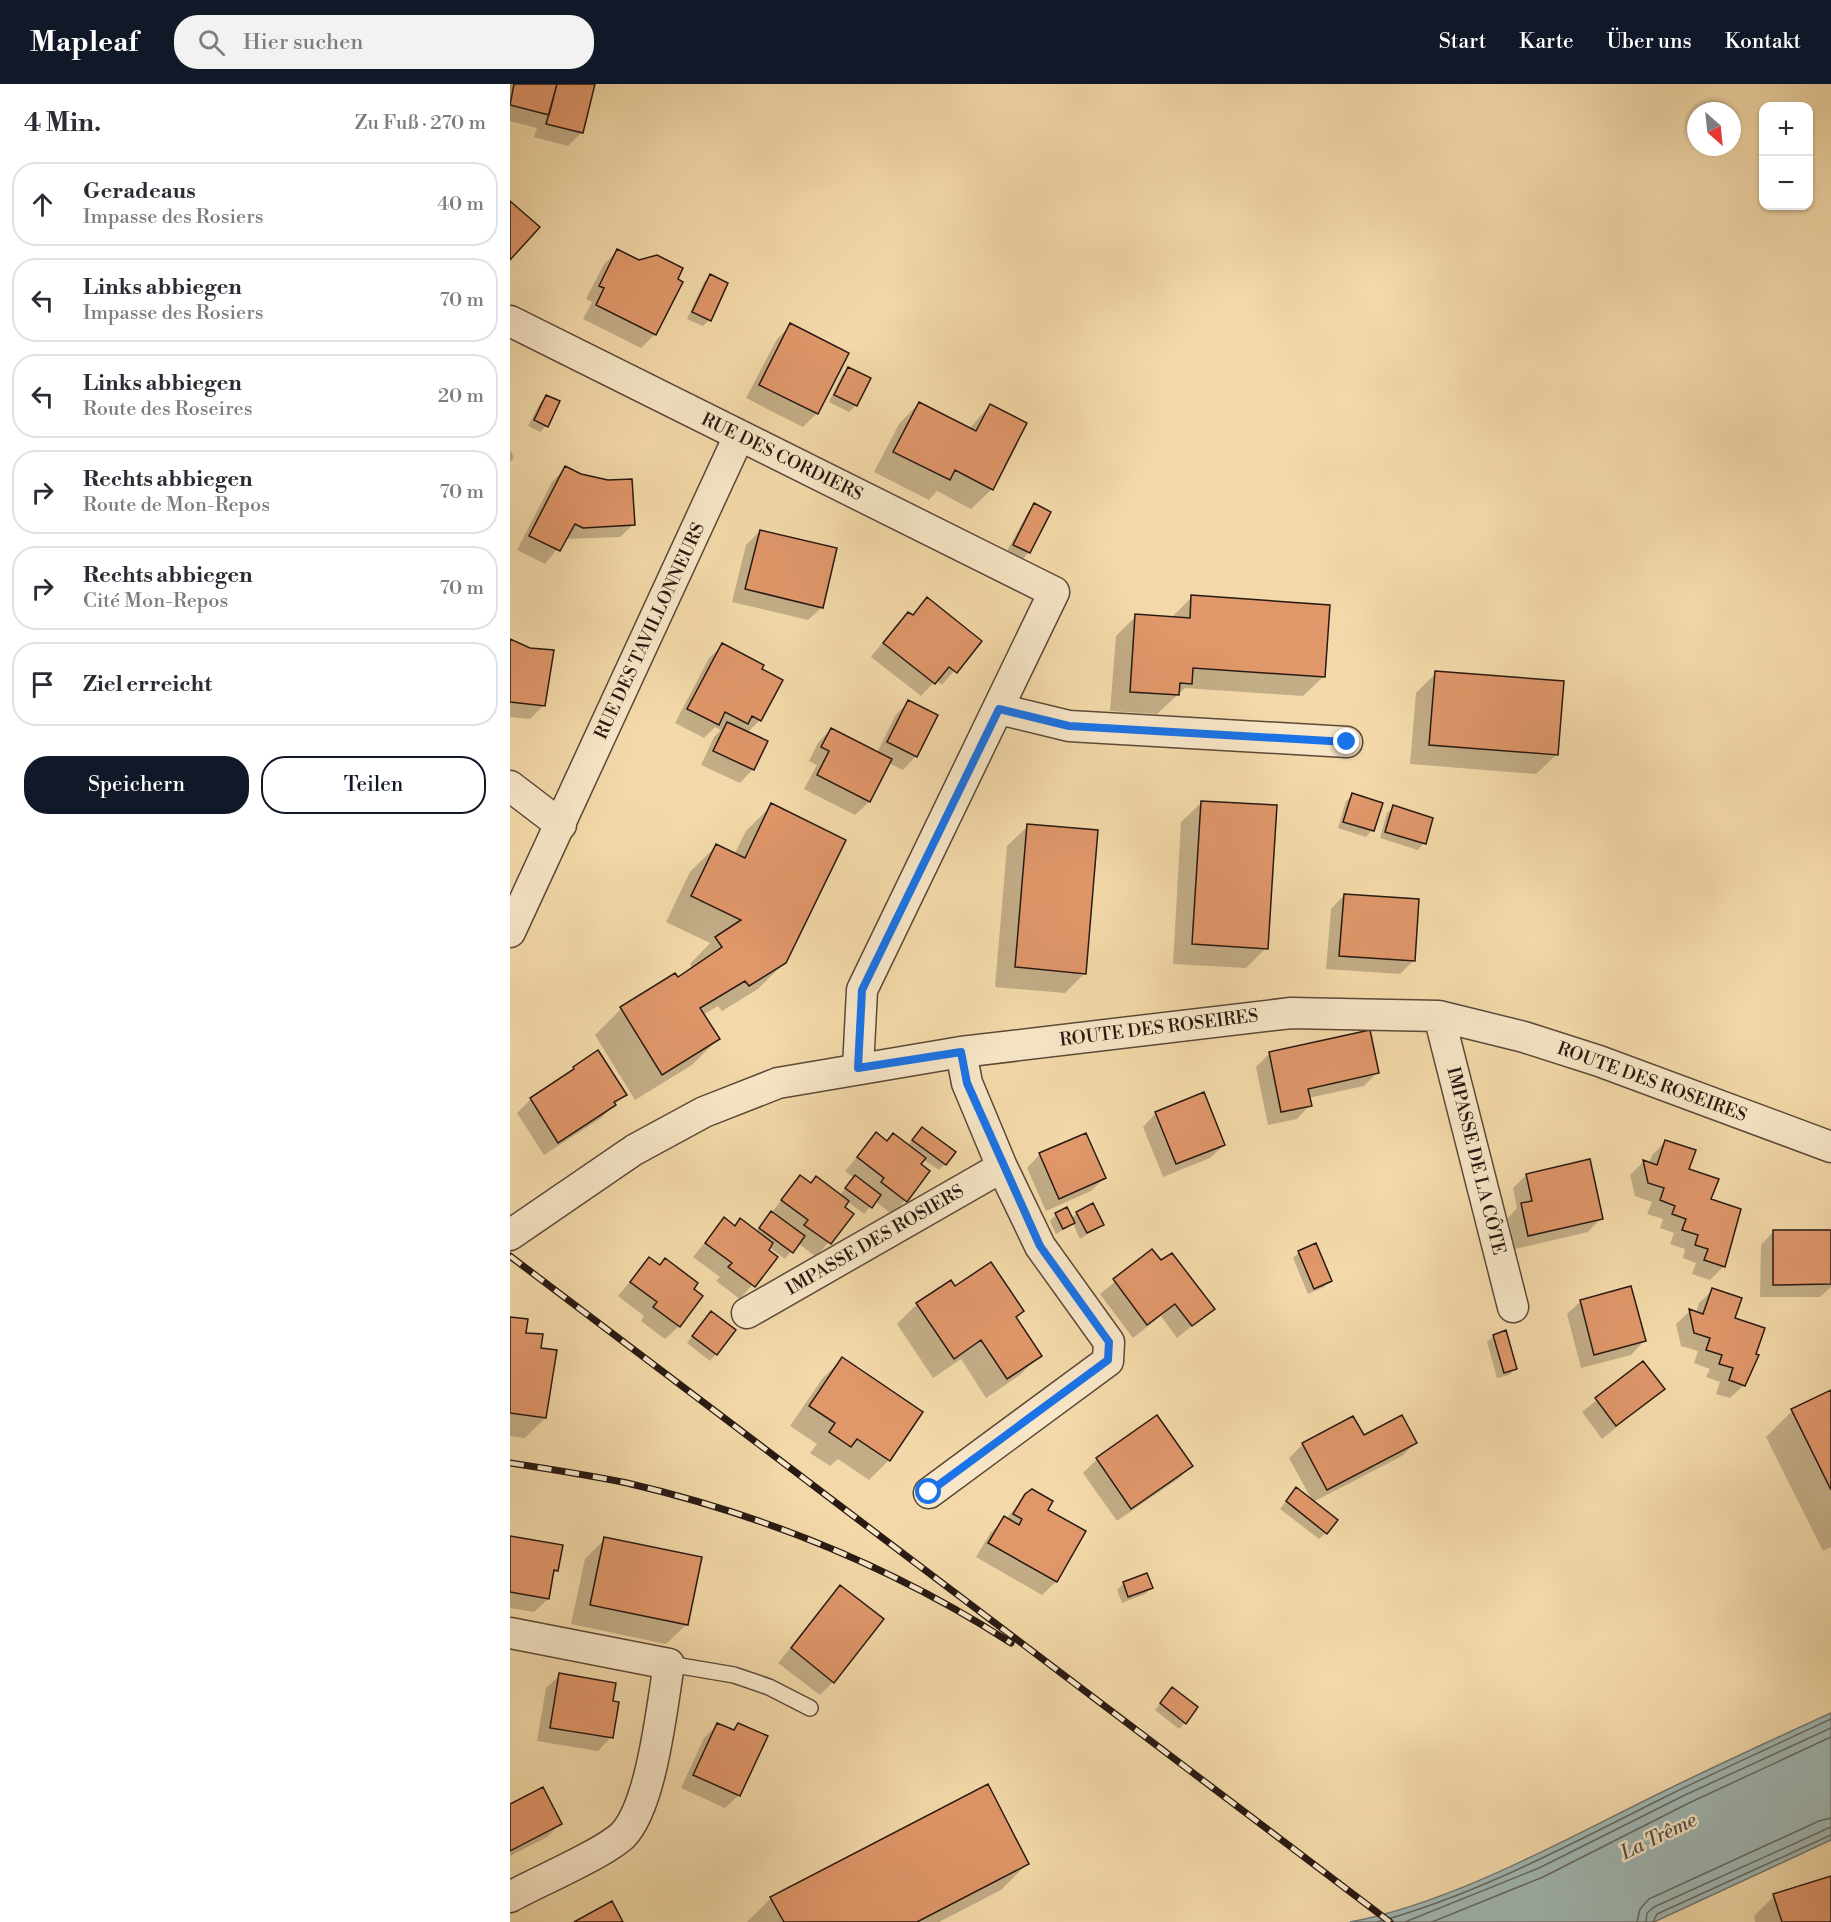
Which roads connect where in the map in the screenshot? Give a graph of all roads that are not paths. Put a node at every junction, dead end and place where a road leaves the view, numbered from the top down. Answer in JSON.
{"nodes":[{"id":1,"x":510,"y":321,"type":"edge"},
{"id":2,"x":740,"y":436,"type":"junction"},
{"id":3,"x":999,"y":709,"type":"junction"},
{"id":4,"x":1347,"y":742,"type":"dead end"},
{"id":5,"x":510,"y":786,"type":"edge"},
{"id":6,"x":561,"y":825,"type":"junction"},
{"id":7,"x":510,"y":932,"type":"edge"},
{"id":8,"x":1439,"y":1016,"type":"junction"},
{"id":9,"x":961,"y":1052,"type":"junction"},
{"id":10,"x":858,"y":1068,"type":"junction"},
{"id":11,"x":1831,"y":1147,"type":"edge"},
{"id":12,"x":1002,"y":1167,"type":"junction"},
{"id":13,"x":510,"y":1235,"type":"edge"},
{"id":14,"x":1513,"y":1307,"type":"dead end"},
{"id":15,"x":747,"y":1313,"type":"dead end"},
{"id":16,"x":929,"y":1492,"type":"dead end"},
{"id":17,"x":510,"y":1633,"type":"edge"},
{"id":18,"x":669,"y":1664,"type":"junction"},
{"id":19,"x":810,"y":1708,"type":"dead end"},
{"id":20,"x":510,"y":1896,"type":"edge"}],
"edges":[{"from":1,"to":2,"type":"street","name":"RUE DES CORDIERS"},
{"from":2,"to":3,"type":"street","name":"RUE DES CORDIERS"},
{"from":2,"to":6,"type":"street","name":"RUE DES TAVILLONNEURS"},
{"from":3,"to":4,"type":"street"},
{"from":3,"to":10,"type":"street"},
{"from":5,"to":6,"type":"street"},
{"from":6,"to":7,"type":"street","name":"RUE DES TAVILLONNEURS"},
{"from":8,"to":9,"type":"street","name":"ROUTE DES ROSEIRES"},
{"from":8,"to":11,"type":"street","name":"ROUTE DES ROSEIRES"},
{"from":8,"to":14,"type":"street","name":"IMPASSE DE LA CÔTE"},
{"from":9,"to":10,"type":"street","name":"ROUTE DES ROSEIRES"},
{"from":9,"to":12,"type":"street"},
{"from":10,"to":13,"type":"street","name":"ROUTE DES ROSEIRES"},
{"from":12,"to":15,"type":"street","name":"IMPASSE DES ROSIERS"},
{"from":12,"to":16,"type":"street"},
{"from":17,"to":18,"type":"street"},
{"from":18,"to":19,"type":"lane"},
{"from":18,"to":20,"type":"street"}]}
